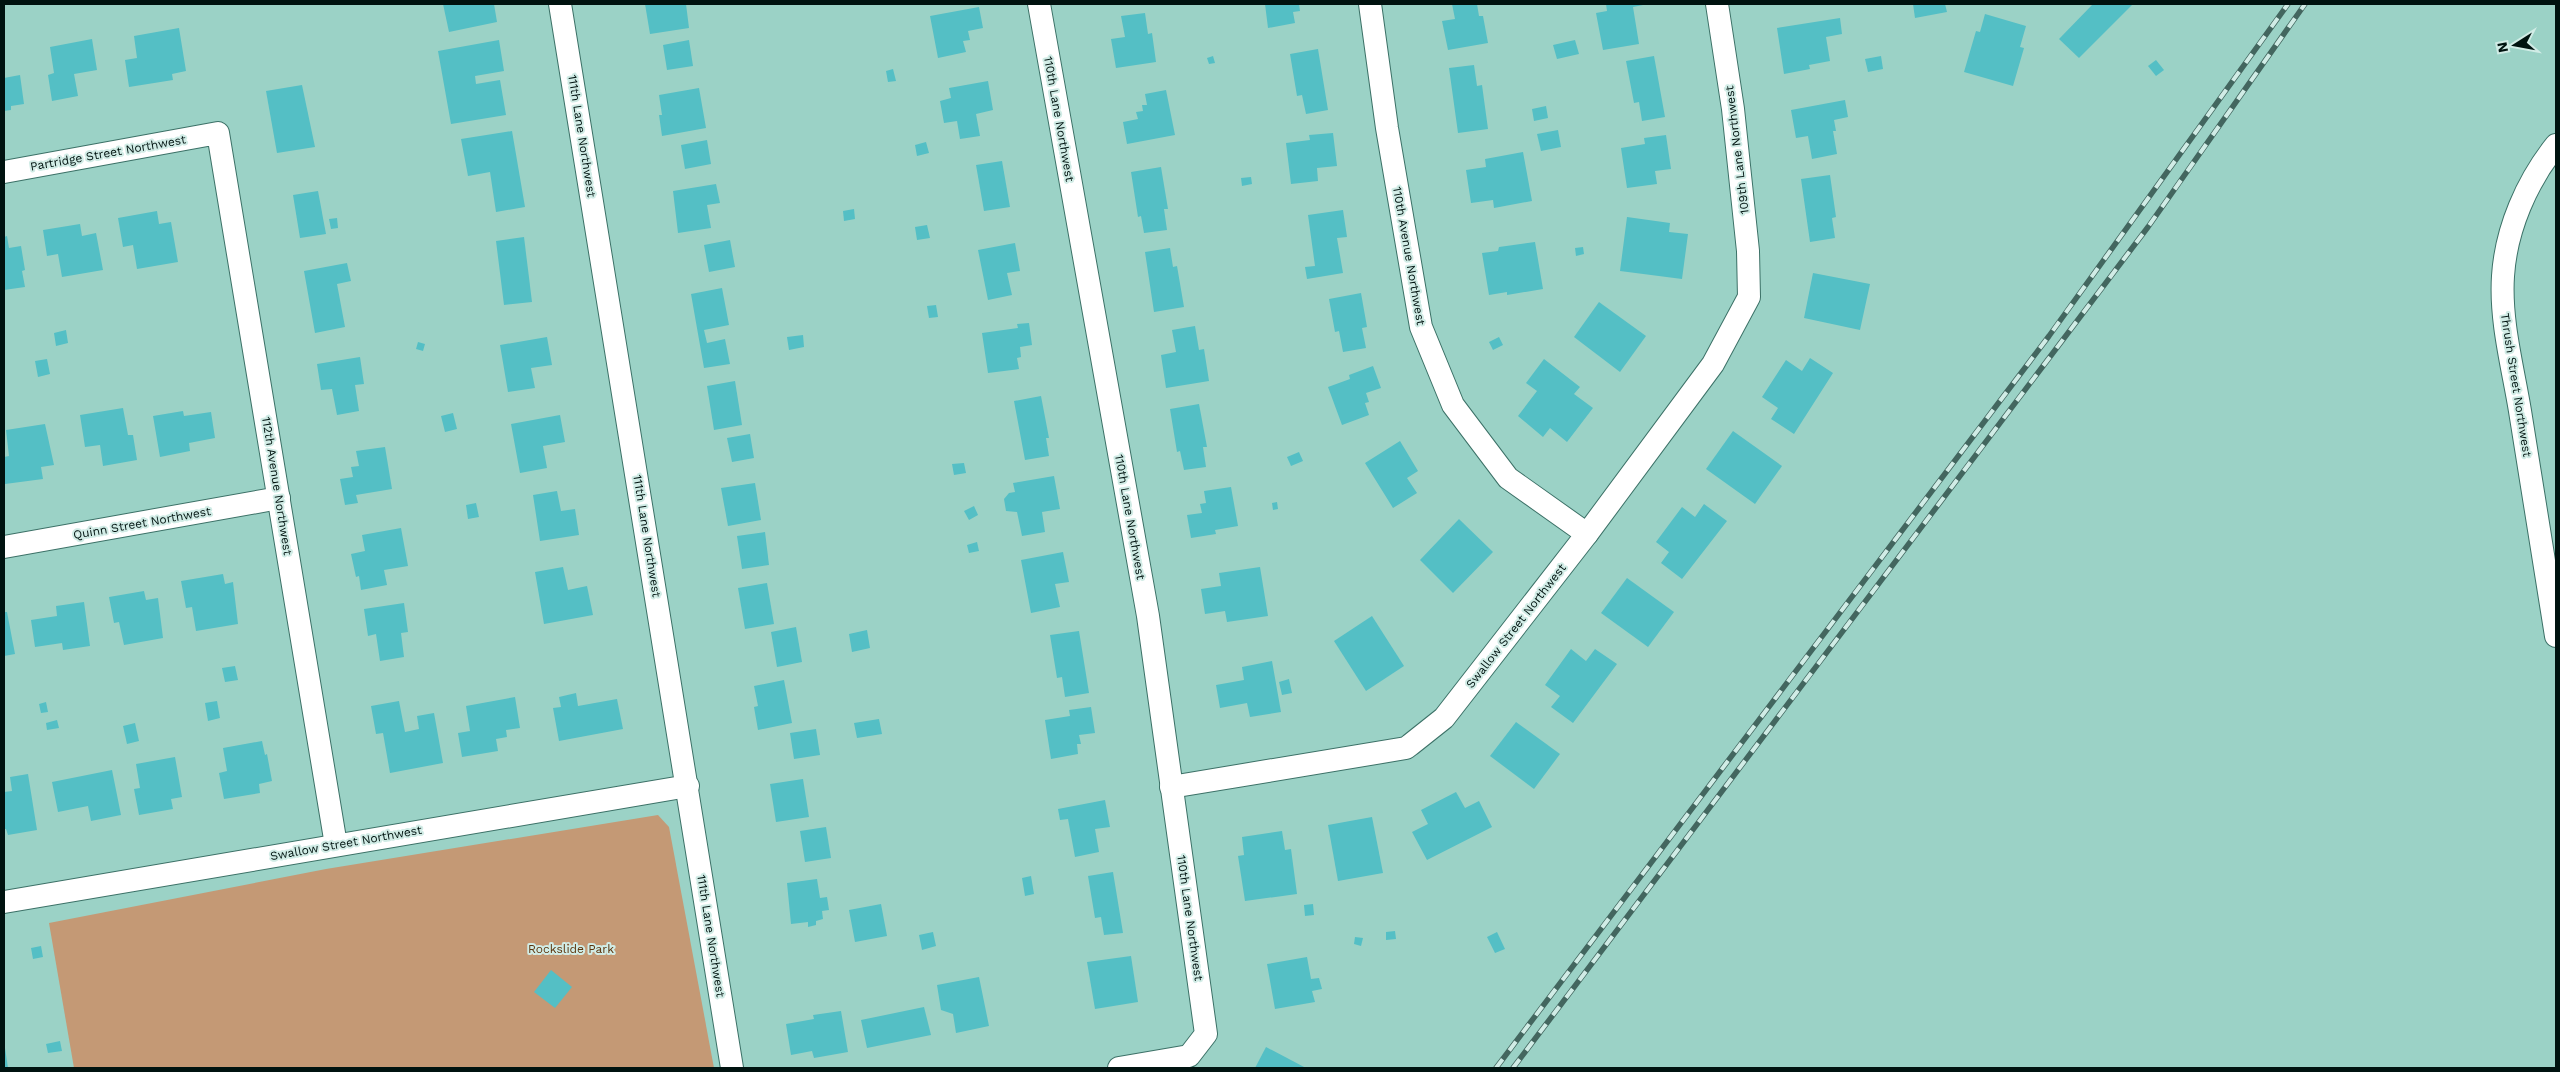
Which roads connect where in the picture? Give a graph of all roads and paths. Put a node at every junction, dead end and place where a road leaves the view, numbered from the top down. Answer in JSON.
{"nodes":[{"id":1,"x":560,"y":4,"type":"edge"},
{"id":2,"x":1039,"y":4,"type":"edge"},
{"id":3,"x":1370,"y":4,"type":"edge"},
{"id":4,"x":1717,"y":4,"type":"edge"},
{"id":5,"x":212,"y":134,"type":"joint"},
{"id":6,"x":2556,"y":145,"type":"edge"},
{"id":7,"x":4,"y":172,"type":"edge"},
{"id":8,"x":1748,"y":297,"type":"joint"},
{"id":9,"x":279,"y":498,"type":"junction"},
{"id":10,"x":1587,"y":534,"type":"junction"},
{"id":11,"x":4,"y":547,"type":"edge"},
{"id":12,"x":2556,"y":636,"type":"edge"},
{"id":13,"x":688,"y":786,"type":"junction"},
{"id":14,"x":1172,"y":787,"type":"junction"},
{"id":15,"x":336,"y":845,"type":"junction"},
{"id":16,"x":4,"y":902,"type":"edge"},
{"id":17,"x":732,"y":1068,"type":"edge"},
{"id":18,"x":1118,"y":1068,"type":"edge"}],
"edges":[{"from":1,"to":13,"type":"street","name":"111th Lane Northwest"},
{"from":2,"to":14,"type":"street","name":"110th Lane Northwest"},
{"from":3,"to":10,"type":"street","name":"110th Avenue Northwest"},
{"from":4,"to":8,"type":"street","name":"109th Lane Northwest"},
{"from":5,"to":7,"type":"street","name":"Partridge Street Northwest"},
{"from":5,"to":9,"type":"street","name":"112th Avenue Northwest"},
{"from":6,"to":12,"type":"street","name":"Thrush Street Northwest"},
{"from":8,"to":10,"type":"street","name":"Swallow Street Northwest"},
{"from":9,"to":11,"type":"street","name":"Quinn Street Northwest"},
{"from":9,"to":15,"type":"street","name":"112th Avenue Northwest"},
{"from":10,"to":14,"type":"street","name":"Swallow Street Northwest"},
{"from":13,"to":15,"type":"street","name":"Swallow Street Northwest"},
{"from":13,"to":17,"type":"street","name":"111th Lane Northwest"},
{"from":14,"to":18,"type":"street","name":"110th Lane Northwest"},
{"from":15,"to":16,"type":"street","name":"Swallow Street Northwest"}]}
